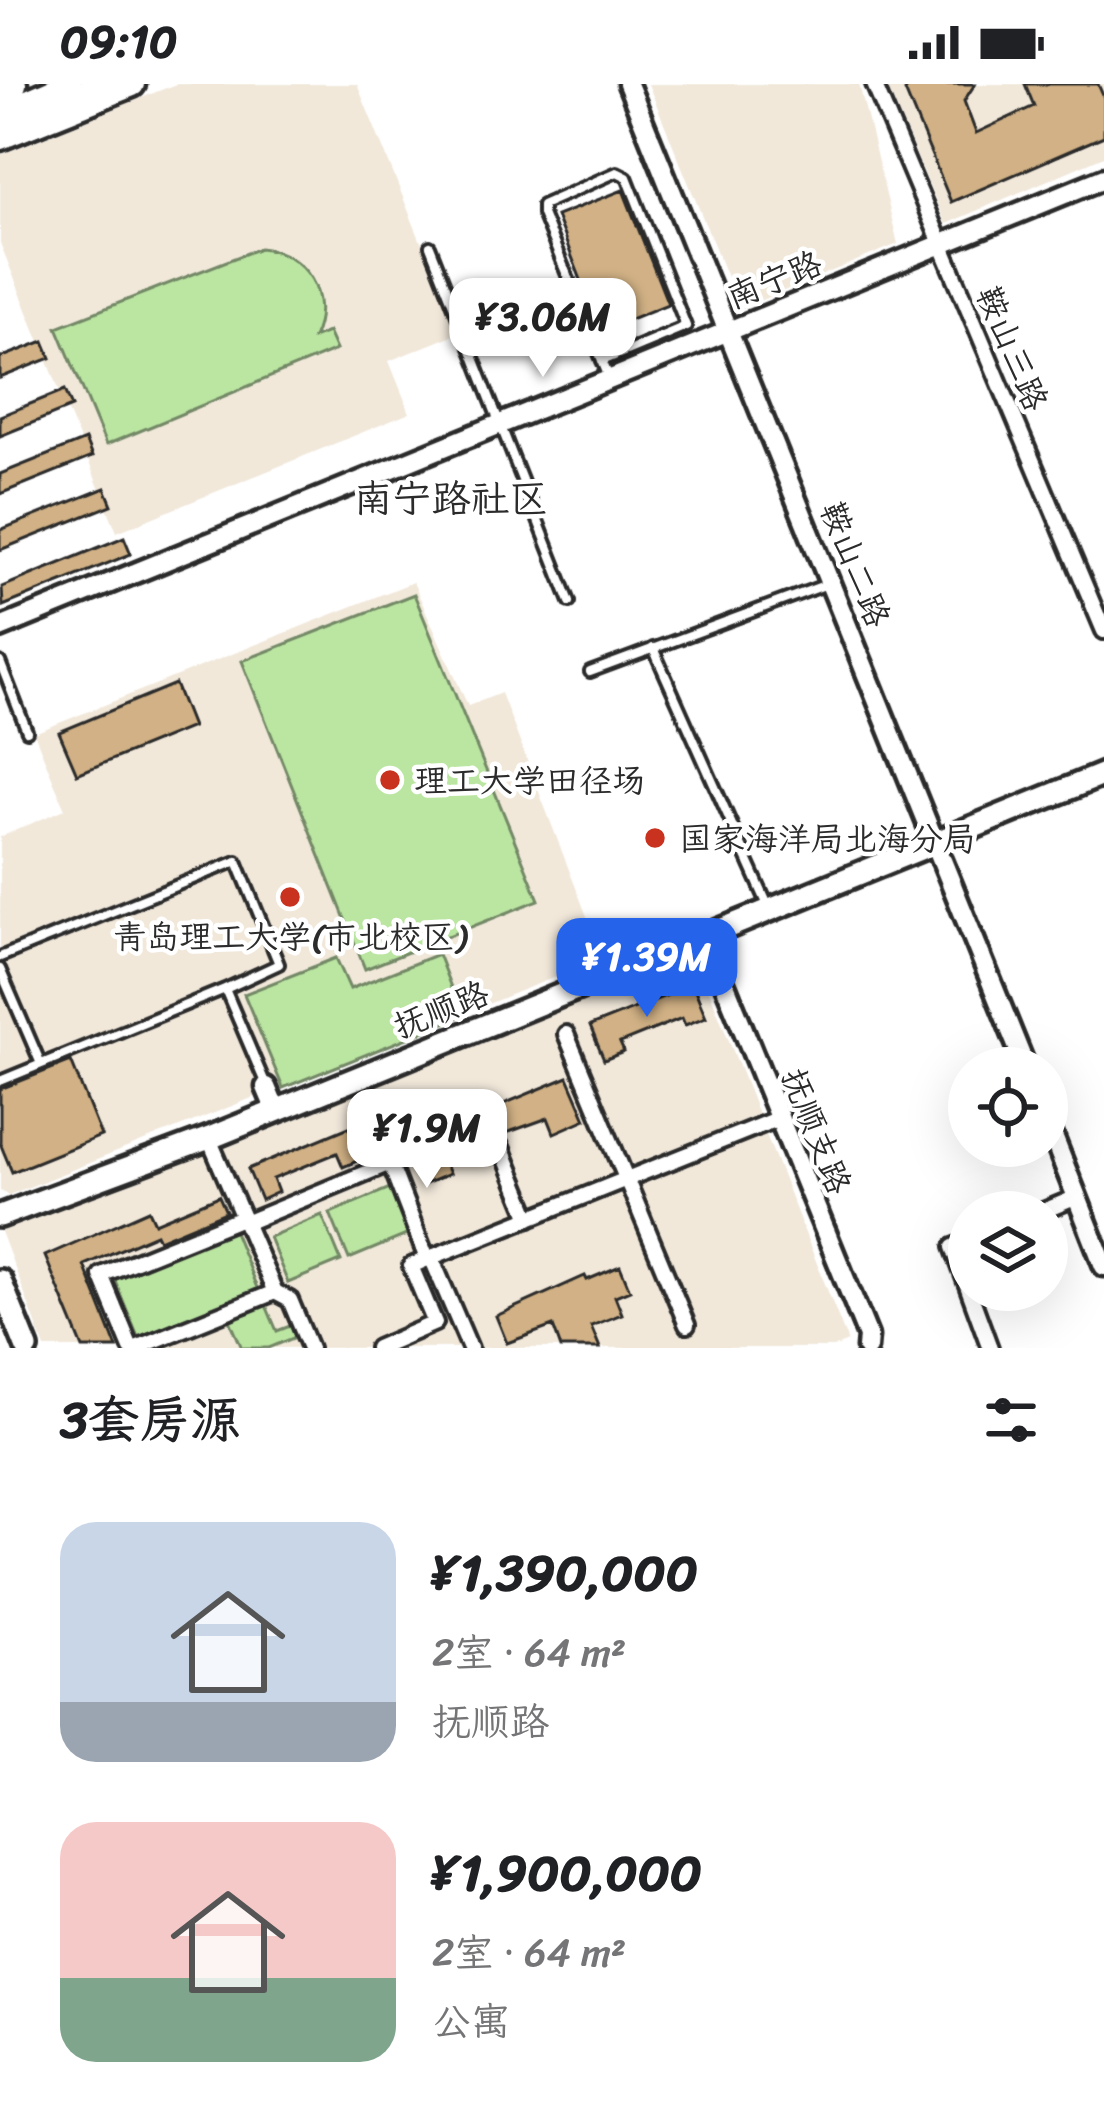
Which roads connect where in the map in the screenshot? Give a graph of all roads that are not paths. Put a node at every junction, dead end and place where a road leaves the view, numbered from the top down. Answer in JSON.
{"nodes":[{"id":1,"x":14,"y":84,"type":"edge"},
{"id":2,"x":69,"y":84,"type":"edge"},
{"id":3,"x":132,"y":84,"type":"edge"},
{"id":4,"x":628,"y":84,"type":"edge"},
{"id":5,"x":874,"y":84,"type":"edge"},
{"id":6,"x":103,"y":89,"type":"edge"},
{"id":7,"x":0,"y":90,"type":"edge"},
{"id":8,"x":0,"y":114,"type":"edge"},
{"id":9,"x":0,"y":133,"type":"edge"},
{"id":10,"x":1104,"y":178,"type":"edge"},
{"id":11,"x":940,"y":244,"type":"junction"},
{"id":12,"x":430,"y":246,"type":"dead end"},
{"id":13,"x":729,"y":330,"type":"junction"},
{"id":14,"x":602,"y":362,"type":"junction"},
{"id":15,"x":610,"y":381,"type":"junction"},
{"id":16,"x":499,"y":426,"type":"junction"},
{"id":17,"x":832,"y":582,"type":"junction"},
{"id":18,"x":571,"y":602,"type":"dead end"},
{"id":19,"x":0,"y":628,"type":"edge"},
{"id":20,"x":1104,"y":631,"type":"edge"},
{"id":21,"x":653,"y":649,"type":"junction"},
{"id":22,"x":0,"y":662,"type":"edge"},
{"id":23,"x":590,"y":672,"type":"dead end"},
{"id":24,"x":27,"y":731,"type":"dead end"},
{"id":25,"x":1104,"y":774,"type":"edge"},
{"id":26,"x":937,"y":842,"type":"junction"},
{"id":27,"x":770,"y":911,"type":"junction"},
{"id":28,"x":706,"y":938,"type":"junction"},
{"id":29,"x":0,"y":957,"type":"edge"},
{"id":30,"x":0,"y":969,"type":"edge"},
{"id":31,"x":225,"y":989,"type":"junction"},
{"id":32,"x":566,"y":1034,"type":"dead end"},
{"id":33,"x":1018,"y":1047,"type":"edge"},
{"id":34,"x":41,"y":1064,"type":"junction"},
{"id":35,"x":0,"y":1081,"type":"edge"},
{"id":36,"x":266,"y":1087,"type":"joint"},
{"id":37,"x":276,"y":1111,"type":"junction"},
{"id":38,"x":779,"y":1118,"type":"junction"},
{"id":39,"x":211,"y":1143,"type":"junction"},
{"id":40,"x":501,"y":1148,"type":"dead end"},
{"id":41,"x":1065,"y":1167,"type":"edge"},
{"id":42,"x":624,"y":1180,"type":"junction"},
{"id":43,"x":1077,"y":1197,"type":"junction"},
{"id":44,"x":1068,"y":1201,"type":"edge"},
{"id":45,"x":0,"y":1216,"type":"edge"},
{"id":46,"x":530,"y":1218,"type":"junction"},
{"id":47,"x":243,"y":1220,"type":"junction"},
{"id":48,"x":1098,"y":1232,"type":"edge"},
{"id":49,"x":429,"y":1258,"type":"junction"},
{"id":50,"x":1104,"y":1266,"type":"edge"},
{"id":51,"x":0,"y":1281,"type":"edge"},
{"id":52,"x":274,"y":1292,"type":"junction"},
{"id":53,"x":976,"y":1311,"type":"edge"},
{"id":54,"x":687,"y":1325,"type":"dead end"},
{"id":55,"x":27,"y":1348,"type":"edge"},
{"id":56,"x":133,"y":1348,"type":"edge"},
{"id":57,"x":310,"y":1348,"type":"edge"},
{"id":58,"x":377,"y":1348,"type":"edge"},
{"id":59,"x":470,"y":1348,"type":"edge"},
{"id":60,"x":867,"y":1348,"type":"edge"},
{"id":61,"x":990,"y":1348,"type":"edge"}],
"edges":[{"from":1,"to":7,"type":"highway"},
{"from":2,"to":8,"type":"highway"},
{"from":3,"to":6,"type":"highway"},
{"from":4,"to":13,"type":"street","name":"鞍山二路"},
{"from":5,"to":11,"type":"street","name":"鞍山三路"},
{"from":6,"to":9,"type":"highway"},
{"from":10,"to":11,"type":"street","name":"南宁路"},
{"from":11,"to":13,"type":"street","name":"南宁路"},
{"from":11,"to":20,"type":"street","name":"鞍山三路"},
{"from":12,"to":16,"type":"lane"},
{"from":13,"to":15,"type":"street","name":"南宁路"},
{"from":13,"to":17,"type":"street","name":"鞍山二路"},
{"from":14,"to":14,"type":"lane"},
{"from":14,"to":15,"type":"lane"},
{"from":15,"to":16,"type":"street","name":"南宁路"},
{"from":16,"to":18,"type":"lane"},
{"from":16,"to":19,"type":"street","name":"南宁路"},
{"from":17,"to":21,"type":"lane"},
{"from":17,"to":26,"type":"street","name":"鞍山二路"},
{"from":21,"to":23,"type":"lane"},
{"from":21,"to":27,"type":"lane"},
{"from":22,"to":24,"type":"lane"},
{"from":25,"to":26,"type":"main road","name":"抚顺路"},
{"from":26,"to":27,"type":"main road","name":"抚顺路"},
{"from":26,"to":33,"type":"street","name":"鞍山二路"},
{"from":27,"to":28,"type":"main road","name":"抚顺路"},
{"from":28,"to":37,"type":"main road","name":"抚顺路"},
{"from":28,"to":38,"type":"street","name":"抚顺支路"},
{"from":29,"to":31,"type":"lane"},
{"from":30,"to":34,"type":"lane"},
{"from":31,"to":34,"type":"lane"},
{"from":31,"to":36,"type":"lane"},
{"from":32,"to":42,"type":"street"},
{"from":34,"to":35,"type":"lane"},
{"from":36,"to":37,"type":"street"},
{"from":37,"to":39,"type":"main road","name":"抚顺路"},
{"from":38,"to":42,"type":"street"},
{"from":38,"to":60,"type":"street","name":"抚顺支路"},
{"from":39,"to":45,"type":"main road","name":"抚顺路"},
{"from":39,"to":47,"type":"street"},
{"from":40,"to":46,"type":"street"},
{"from":41,"to":43,"type":"street"},
{"from":42,"to":46,"type":"street"},
{"from":42,"to":54,"type":"street"},
{"from":43,"to":44,"type":"street"},
{"from":43,"to":48,"type":"street"},
{"from":46,"to":49,"type":"street"},
{"from":47,"to":49,"type":"street"},
{"from":47,"to":52,"type":"street"},
{"from":47,"to":56,"type":"street"},
{"from":48,"to":50,"type":"street"},
{"from":49,"to":58,"type":"street"},
{"from":49,"to":59,"type":"street"},
{"from":51,"to":55,"type":"main road"},
{"from":52,"to":56,"type":"street"},
{"from":52,"to":57,"type":"street"},
{"from":53,"to":61,"type":"street"}]}
